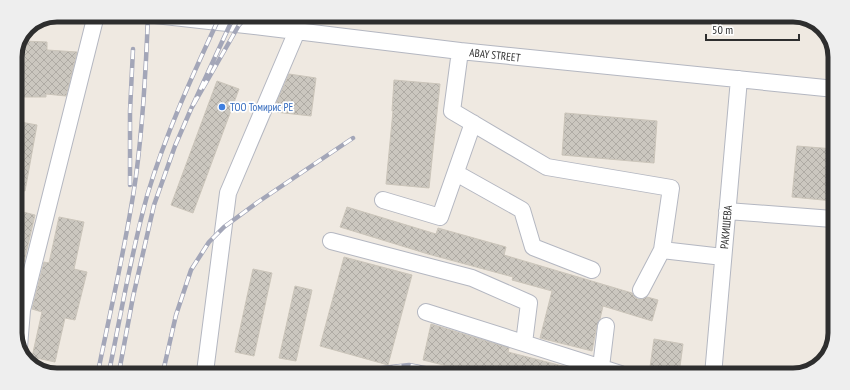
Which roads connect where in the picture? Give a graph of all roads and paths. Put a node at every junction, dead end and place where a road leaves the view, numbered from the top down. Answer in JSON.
{"nodes":[{"id":1,"x":94,"y":22,"type":"edge"},
{"id":2,"x":217,"y":22,"type":"edge"},
{"id":3,"x":297,"y":31,"type":"junction"},
{"id":4,"x":460,"y":52,"type":"junction"},
{"id":5,"x":739,"y":79,"type":"junction"},
{"id":6,"x":828,"y":88,"type":"edge"},
{"id":7,"x":473,"y":123,"type":"junction"},
{"id":8,"x":456,"y":173,"type":"junction"},
{"id":9,"x":384,"y":200,"type":"dead end"},
{"id":10,"x":728,"y":211,"type":"junction"},
{"id":11,"x":828,"y":219,"type":"edge"},
{"id":12,"x":332,"y":241,"type":"dead end"},
{"id":13,"x":662,"y":250,"type":"junction"},
{"id":14,"x":723,"y":258,"type":"junction"},
{"id":15,"x":592,"y":270,"type":"dead end"},
{"id":16,"x":641,"y":290,"type":"dead end"},
{"id":17,"x":22,"y":310,"type":"edge"},
{"id":18,"x":426,"y":312,"type":"dead end"},
{"id":19,"x":606,"y":326,"type":"dead end"},
{"id":20,"x":524,"y":343,"type":"junction"},
{"id":21,"x":601,"y":367,"type":"junction"},
{"id":22,"x":206,"y":368,"type":"edge"},
{"id":23,"x":604,"y":368,"type":"edge"},
{"id":24,"x":714,"y":368,"type":"edge"}],
"edges":[{"from":1,"to":17,"type":"street"},
{"from":2,"to":3,"type":"street","name":"ABAY STREET"},
{"from":3,"to":4,"type":"street","name":"ABAY STREET"},
{"from":3,"to":22,"type":"street"},
{"from":4,"to":5,"type":"street","name":"ABAY STREET"},
{"from":4,"to":7,"type":"street"},
{"from":5,"to":6,"type":"street","name":"ABAY STREET"},
{"from":5,"to":10,"type":"street","name":"РАКИШЕВА"},
{"from":7,"to":8,"type":"street"},
{"from":7,"to":13,"type":"street"},
{"from":8,"to":9,"type":"street"},
{"from":8,"to":15,"type":"street"},
{"from":10,"to":11,"type":"street"},
{"from":10,"to":14,"type":"street","name":"РАКИШЕВА"},
{"from":12,"to":20,"type":"street"},
{"from":13,"to":14,"type":"street"},
{"from":13,"to":16,"type":"street"},
{"from":14,"to":24,"type":"street","name":"РАКИШЕВА"},
{"from":18,"to":20,"type":"street"},
{"from":19,"to":21,"type":"street"},
{"from":20,"to":21,"type":"street"},
{"from":21,"to":23,"type":"street"}]}
